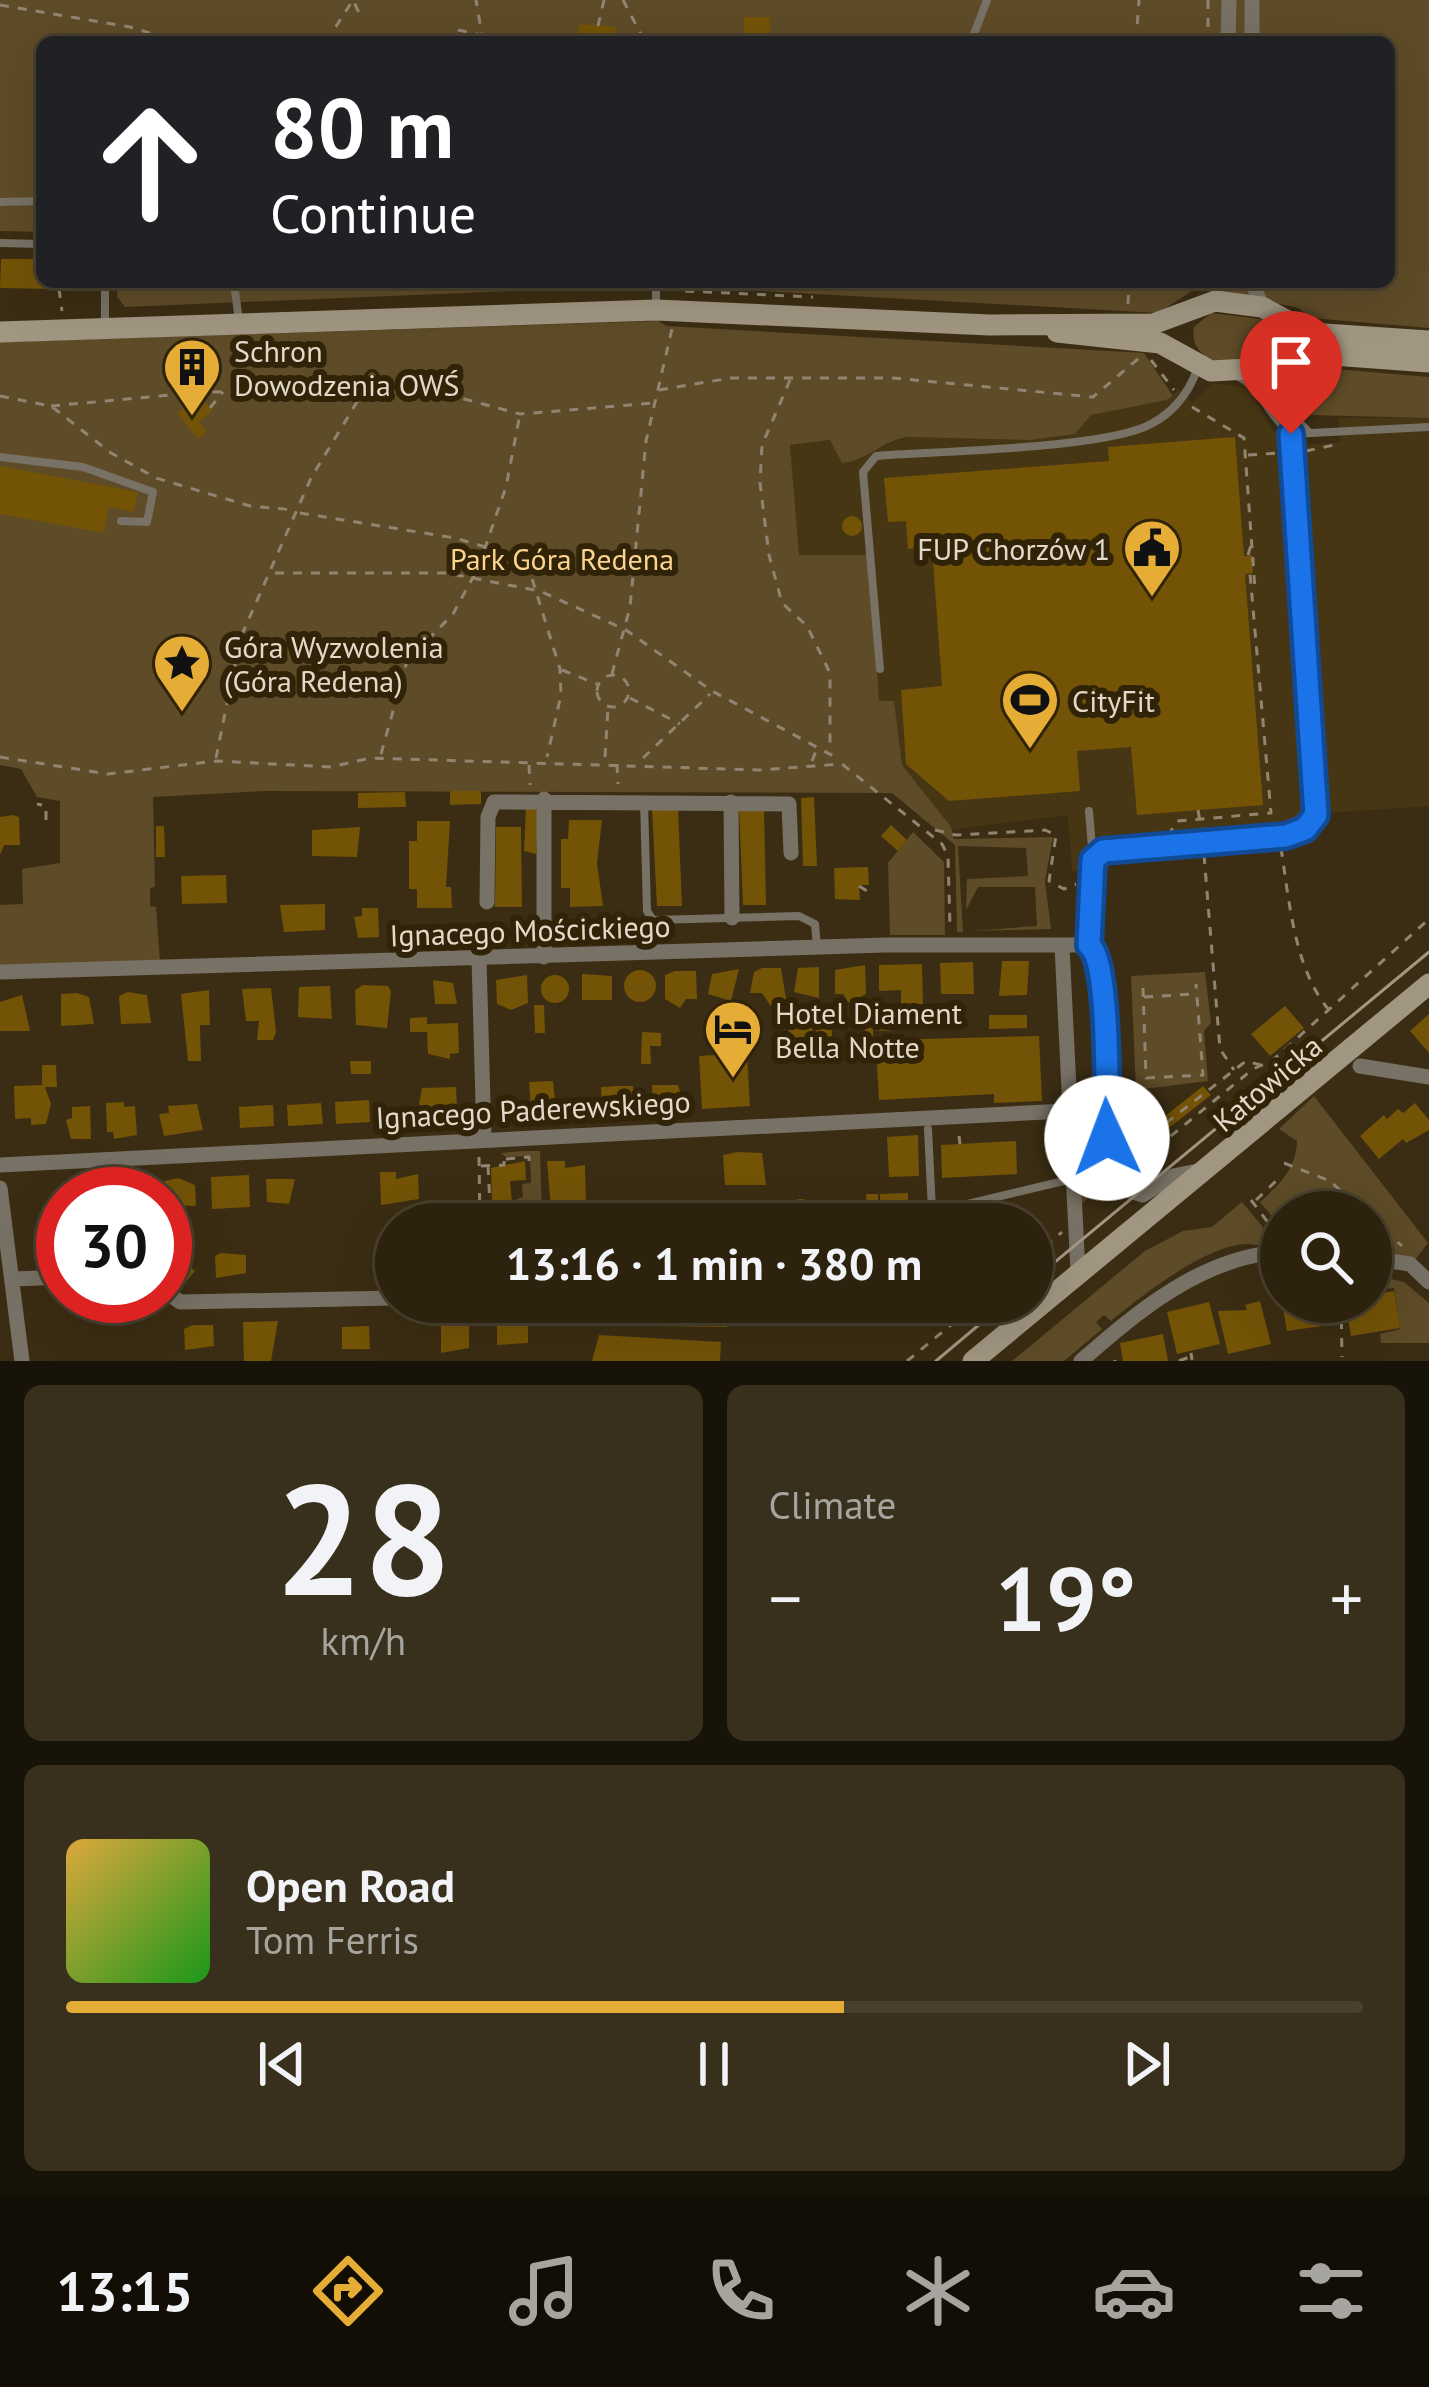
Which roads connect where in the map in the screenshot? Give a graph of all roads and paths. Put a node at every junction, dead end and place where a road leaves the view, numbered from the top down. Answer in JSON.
{"nodes":[{"id":1,"x":476,"y":0,"type":"edge"},
{"id":2,"x":604,"y":0,"type":"edge"},
{"id":3,"x":623,"y":0,"type":"edge"},
{"id":4,"x":987,"y":0,"type":"edge"},
{"id":5,"x":1208,"y":0,"type":"edge"},
{"id":6,"x":1228,"y":0,"type":"edge"},
{"id":7,"x":1252,"y":0,"type":"edge"},
{"id":8,"x":1138,"y":2,"type":"edge"},
{"id":9,"x":0,"y":5,"type":"edge"},
{"id":10,"x":1130,"y":5,"type":"dead end"},
{"id":11,"x":361,"y":17,"type":"dead end"},
{"id":12,"x":598,"y":26,"type":"dead end"},
{"id":13,"x":458,"y":30,"type":"dead end"},
{"id":14,"x":160,"y":36,"type":"edge"},
{"id":15,"x":330,"y":36,"type":"edge"},
{"id":16,"x":641,"y":36,"type":"edge"},
{"id":17,"x":973,"y":36,"type":"edge"},
{"id":18,"x":1136,"y":36,"type":"edge"},
{"id":19,"x":1208,"y":36,"type":"edge"},
{"id":20,"x":1228,"y":36,"type":"edge"},
{"id":21,"x":1252,"y":36,"type":"edge"},
{"id":22,"x":36,"y":201,"type":"edge"},
{"id":23,"x":0,"y":202,"type":"edge"},
{"id":24,"x":0,"y":243,"type":"edge"},
{"id":25,"x":36,"y":244,"type":"edge"},
{"id":26,"x":105,"y":288,"type":"edge"},
{"id":27,"x":235,"y":288,"type":"edge"},
{"id":28,"x":658,"y":288,"type":"edge"},
{"id":29,"x":1129,"y":288,"type":"edge"},
{"id":30,"x":1258,"y":288,"type":"edge"},
{"id":31,"x":1273,"y":288,"type":"edge"},
{"id":32,"x":59,"y":289,"type":"dead end"},
{"id":33,"x":1212,"y":296,"type":"edge"},
{"id":34,"x":1271,"y":301,"type":"junction"},
{"id":35,"x":62,"y":311,"type":"dead end"},
{"id":36,"x":1127,"y":314,"type":"dead end"},
{"id":37,"x":665,"y":317,"type":"junction"},
{"id":38,"x":239,"y":323,"type":"junction"},
{"id":39,"x":1009,"y":325,"type":"junction"},
{"id":40,"x":1294,"y":326,"type":"junction"},
{"id":41,"x":105,"y":328,"type":"junction"},
{"id":42,"x":0,"y":332,"type":"edge"},
{"id":43,"x":1429,"y":341,"type":"edge"},
{"id":44,"x":1325,"y":355,"type":"junction"},
{"id":45,"x":1285,"y":360,"type":"junction"},
{"id":46,"x":1429,"y":362,"type":"edge"},
{"id":47,"x":1191,"y":364,"type":"junction"},
{"id":48,"x":1230,"y":373,"type":"junction"},
{"id":49,"x":790,"y":378,"type":"junction"},
{"id":50,"x":364,"y":390,"type":"junction"},
{"id":51,"x":659,"y":390,"type":"junction"},
{"id":52,"x":224,"y":392,"type":"junction"},
{"id":53,"x":1176,"y":392,"type":"dead end"},
{"id":54,"x":0,"y":396,"type":"edge"},
{"id":55,"x":653,"y":403,"type":"junction"},
{"id":56,"x":51,"y":406,"type":"junction"},
{"id":57,"x":1191,"y":406,"type":"dead end"},
{"id":58,"x":209,"y":407,"type":"dead end"},
{"id":59,"x":520,"y":414,"type":"junction"},
{"id":60,"x":1292,"y":417,"type":"junction"},
{"id":61,"x":1429,"y":428,"type":"edge"},
{"id":62,"x":1310,"y":432,"type":"junction"},
{"id":63,"x":1291,"y":434,"type":"junction"},
{"id":64,"x":1334,"y":444,"type":"dead end"},
{"id":65,"x":1298,"y":451,"type":"dead end"},
{"id":66,"x":1285,"y":452,"type":"dead end"},
{"id":67,"x":1246,"y":456,"type":"junction"},
{"id":68,"x":0,"y":457,"type":"edge"},
{"id":69,"x":161,"y":480,"type":"junction"},
{"id":70,"x":153,"y":492,"type":"junction"},
{"id":71,"x":298,"y":512,"type":"junction"},
{"id":72,"x":121,"y":521,"type":"dead end"},
{"id":73,"x":1254,"y":534,"type":"junction"},
{"id":74,"x":483,"y":545,"type":"junction"},
{"id":75,"x":1248,"y":555,"type":"dead end"},
{"id":76,"x":275,"y":573,"type":"dead end"},
{"id":77,"x":1250,"y":574,"type":"dead end"},
{"id":78,"x":474,"y":577,"type":"junction"},
{"id":79,"x":540,"y":591,"type":"junction"},
{"id":80,"x":1255,"y":592,"type":"junction"},
{"id":81,"x":626,"y":630,"type":"junction"},
{"id":82,"x":560,"y":669,"type":"junction"},
{"id":83,"x":880,"y":669,"type":"dead end"},
{"id":84,"x":612,"y":674,"type":"junction"},
{"id":85,"x":598,"y":684,"type":"junction"},
{"id":86,"x":712,"y":691,"type":"junction"},
{"id":87,"x":628,"y":697,"type":"junction"},
{"id":88,"x":609,"y":706,"type":"junction"},
{"id":89,"x":680,"y":724,"type":"junction"},
{"id":90,"x":818,"y":746,"type":"junction"},
{"id":91,"x":830,"y":752,"type":"junction"},
{"id":92,"x":381,"y":754,"type":"dead end"},
{"id":93,"x":0,"y":757,"type":"edge"},
{"id":94,"x":547,"y":757,"type":"dead end"},
{"id":95,"x":605,"y":757,"type":"dead end"},
{"id":96,"x":643,"y":758,"type":"dead end"},
{"id":97,"x":839,"y":759,"type":"dead end"},
{"id":98,"x":216,"y":761,"type":"junction"},
{"id":99,"x":812,"y":761,"type":"dead end"},
{"id":100,"x":617,"y":762,"type":"junction"},
{"id":101,"x":529,"y":763,"type":"junction"},
{"id":102,"x":537,"y":799,"type":"junction"},
{"id":103,"x":621,"y":800,"type":"junction"},
{"id":104,"x":644,"y":800,"type":"junction"},
{"id":105,"x":730,"y":802,"type":"junction"},
{"id":106,"x":42,"y":806,"type":"dead end"},
{"id":107,"x":1198,"y":810,"type":"dead end"},
{"id":108,"x":1089,"y":811,"type":"dead end"},
{"id":109,"x":1271,"y":813,"type":"junction"},
{"id":110,"x":1200,"y":819,"type":"junction"},
{"id":111,"x":46,"y":820,"type":"dead end"},
{"id":112,"x":935,"y":830,"type":"dead end"},
{"id":113,"x":1202,"y":836,"type":"dead end"},
{"id":114,"x":1280,"y":837,"type":"junction"},
{"id":115,"x":1167,"y":838,"type":"dead end"},
{"id":116,"x":1203,"y":850,"type":"dead end"},
{"id":117,"x":790,"y":854,"type":"dead end"},
{"id":118,"x":1093,"y":860,"type":"junction"},
{"id":119,"x":1089,"y":879,"type":"junction"},
{"id":120,"x":859,"y":886,"type":"dead end"},
{"id":121,"x":867,"y":891,"type":"dead end"},
{"id":122,"x":488,"y":902,"type":"dead end"},
{"id":123,"x":732,"y":919,"type":"junction"},
{"id":124,"x":1429,"y":919,"type":"edge"},
{"id":125,"x":950,"y":934,"type":"dead end"},
{"id":126,"x":1089,"y":945,"type":"junction"},
{"id":127,"x":1062,"y":946,"type":"junction"},
{"id":128,"x":817,"y":948,"type":"junction"},
{"id":129,"x":544,"y":957,"type":"junction"},
{"id":130,"x":479,"y":959,"type":"junction"},
{"id":131,"x":0,"y":972,"type":"edge"},
{"id":132,"x":1196,"y":984,"type":"dead end"},
{"id":133,"x":1429,"y":984,"type":"edge"},
{"id":134,"x":1143,"y":988,"type":"dead end"},
{"id":135,"x":1198,"y":994,"type":"junction"},
{"id":136,"x":1142,"y":998,"type":"junction"},
{"id":137,"x":1330,"y":1011,"type":"junction"},
{"id":138,"x":1218,"y":1032,"type":"junction"},
{"id":139,"x":1200,"y":1033,"type":"junction"},
{"id":140,"x":1267,"y":1066,"type":"junction"},
{"id":141,"x":1360,"y":1066,"type":"dead end"},
{"id":142,"x":1234,"y":1070,"type":"junction"},
{"id":143,"x":1429,"y":1077,"type":"edge"},
{"id":144,"x":1107,"y":1109,"type":"junction"},
{"id":145,"x":1069,"y":1112,"type":"junction"},
{"id":146,"x":1181,"y":1115,"type":"dead end"},
{"id":147,"x":1183,"y":1124,"type":"junction"},
{"id":148,"x":928,"y":1129,"type":"dead end"},
{"id":149,"x":1152,"y":1134,"type":"dead end"},
{"id":150,"x":959,"y":1136,"type":"dead end"},
{"id":151,"x":1146,"y":1139,"type":"junction"},
{"id":152,"x":1120,"y":1143,"type":"junction"},
{"id":153,"x":481,"y":1144,"type":"junction"},
{"id":154,"x":960,"y":1144,"type":"dead end"},
{"id":155,"x":1151,"y":1145,"type":"dead end"},
{"id":156,"x":1284,"y":1163,"type":"dead end"},
{"id":157,"x":0,"y":1165,"type":"edge"},
{"id":158,"x":492,"y":1165,"type":"junction"},
{"id":159,"x":529,"y":1166,"type":"dead end"},
{"id":160,"x":479,"y":1167,"type":"junction"},
{"id":161,"x":1211,"y":1168,"type":"junction"},
{"id":162,"x":1072,"y":1179,"type":"junction"},
{"id":163,"x":1276,"y":1181,"type":"dead end"},
{"id":164,"x":0,"y":1188,"type":"edge"},
{"id":165,"x":1264,"y":1191,"type":"edge"},
{"id":166,"x":1341,"y":1191,"type":"edge"},
{"id":167,"x":514,"y":1196,"type":"dead end"},
{"id":168,"x":480,"y":1203,"type":"edge"},
{"id":169,"x":490,"y":1203,"type":"edge"},
{"id":170,"x":514,"y":1203,"type":"edge"},
{"id":171,"x":932,"y":1203,"type":"edge"},
{"id":172,"x":964,"y":1203,"type":"edge"},
{"id":173,"x":3,"y":1211,"type":"edge"},
{"id":174,"x":1054,"y":1233,"type":"dead end"},
{"id":175,"x":1392,"y":1237,"type":"edge"},
{"id":176,"x":1053,"y":1242,"type":"edge"},
{"id":177,"x":1408,"y":1252,"type":"dead end"},
{"id":178,"x":1260,"y":1254,"type":"edge"},
{"id":179,"x":1392,"y":1261,"type":"edge"},
{"id":180,"x":1078,"y":1273,"type":"junction"},
{"id":181,"x":1428,"y":1278,"type":"edge"},
{"id":182,"x":36,"y":1279,"type":"edge"},
{"id":183,"x":14,"y":1280,"type":"junction"},
{"id":184,"x":375,"y":1298,"type":"edge"},
{"id":185,"x":192,"y":1302,"type":"edge"},
{"id":186,"x":953,"y":1323,"type":"edge"},
{"id":187,"x":1341,"y":1323,"type":"edge"},
{"id":188,"x":1342,"y":1357,"type":"dead end"},
{"id":189,"x":22,"y":1361,"type":"edge"},
{"id":190,"x":907,"y":1361,"type":"edge"},
{"id":191,"x":974,"y":1361,"type":"edge"},
{"id":192,"x":1081,"y":1361,"type":"edge"}],
"edges":[{"from":1,"to":13,"type":"path"},
{"from":2,"to":12,"type":"path"},
{"from":3,"to":16,"type":"path"},
{"from":4,"to":17,"type":"lane"},
{"from":5,"to":19,"type":"path"},
{"from":6,"to":20,"type":"street"},
{"from":7,"to":21,"type":"street"},
{"from":8,"to":10,"type":"path"},
{"from":8,"to":18,"type":"path"},
{"from":9,"to":14,"type":"path"},
{"from":11,"to":15,"type":"path"},
{"from":22,"to":23,"type":"lane"},
{"from":24,"to":25,"type":"lane"},
{"from":26,"to":41,"type":"lane"},
{"from":27,"to":38,"type":"lane"},
{"from":28,"to":37,"type":"lane"},
{"from":29,"to":36,"type":"path"},
{"from":30,"to":34,"type":"street"},
{"from":31,"to":34,"type":"path"},
{"from":32,"to":35,"type":"path"},
{"from":33,"to":34,"type":"street"},
{"from":33,"to":39,"type":"street"},
{"from":33,"to":47,"type":"street"},
{"from":34,"to":40,"type":"street"},
{"from":37,"to":38,"type":"street"},
{"from":37,"to":39,"type":"street"},
{"from":37,"to":51,"type":"path"},
{"from":38,"to":41,"type":"street"},
{"from":39,"to":47,"type":"street"},
{"from":40,"to":43,"type":"street"},
{"from":40,"to":45,"type":"street"},
{"from":41,"to":42,"type":"street"},
{"from":44,"to":45,"type":"street"},
{"from":44,"to":46,"type":"street"},
{"from":44,"to":60,"type":"lane"},
{"from":45,"to":48,"type":"street"},
{"from":45,"to":60,"type":"lane"},
{"from":47,"to":48,"type":"street"},
{"from":47,"to":83,"type":"lane"},
{"from":48,"to":63,"type":"lane"},
{"from":49,"to":51,"type":"path"},
{"from":49,"to":53,"type":"path"},
{"from":49,"to":91,"type":"path"},
{"from":50,"to":52,"type":"path"},
{"from":50,"to":59,"type":"path"},
{"from":50,"to":71,"type":"path"},
{"from":51,"to":55,"type":"path"},
{"from":52,"to":56,"type":"path"},
{"from":52,"to":58,"type":"path"},
{"from":54,"to":56,"type":"path"},
{"from":55,"to":59,"type":"path"},
{"from":55,"to":81,"type":"path"},
{"from":56,"to":69,"type":"path"},
{"from":57,"to":67,"type":"path"},
{"from":59,"to":74,"type":"path"},
{"from":60,"to":62,"type":"lane"},
{"from":60,"to":63,"type":"lane"},
{"from":61,"to":62,"type":"lane"},
{"from":62,"to":63,"type":"lane"},
{"from":63,"to":114,"type":"lane"},
{"from":64,"to":65,"type":"path"},
{"from":66,"to":67,"type":"path"},
{"from":67,"to":73,"type":"path"},
{"from":68,"to":70,"type":"lane"},
{"from":69,"to":70,"type":"lane"},
{"from":69,"to":71,"type":"path"},
{"from":70,"to":72,"type":"lane"},
{"from":71,"to":74,"type":"path"},
{"from":71,"to":98,"type":"path"},
{"from":73,"to":75,"type":"path"},
{"from":73,"to":80,"type":"path"},
{"from":74,"to":78,"type":"path"},
{"from":74,"to":79,"type":"path"},
{"from":76,"to":78,"type":"path"},
{"from":77,"to":80,"type":"path"},
{"from":78,"to":79,"type":"path"},
{"from":78,"to":92,"type":"path"},
{"from":79,"to":81,"type":"path"},
{"from":79,"to":82,"type":"path"},
{"from":80,"to":109,"type":"path"},
{"from":81,"to":84,"type":"path"},
{"from":81,"to":86,"type":"path"},
{"from":82,"to":85,"type":"path"},
{"from":82,"to":94,"type":"path"},
{"from":84,"to":85,"type":"path"},
{"from":84,"to":87,"type":"path"},
{"from":85,"to":88,"type":"path"},
{"from":86,"to":89,"type":"path"},
{"from":86,"to":90,"type":"path"},
{"from":87,"to":88,"type":"path"},
{"from":87,"to":89,"type":"path"},
{"from":88,"to":95,"type":"path"},
{"from":89,"to":96,"type":"path"},
{"from":90,"to":91,"type":"path"},
{"from":90,"to":99,"type":"path"},
{"from":91,"to":97,"type":"path"},
{"from":93,"to":98,"type":"path"},
{"from":98,"to":101,"type":"path"},
{"from":100,"to":101,"type":"path"},
{"from":100,"to":103,"type":"path"},
{"from":100,"to":125,"type":"path"},
{"from":101,"to":102,"type":"path"},
{"from":102,"to":103,"type":"street"},
{"from":102,"to":122,"type":"street"},
{"from":102,"to":129,"type":"street"},
{"from":103,"to":104,"type":"street"},
{"from":104,"to":105,"type":"street"},
{"from":104,"to":123,"type":"lane"},
{"from":105,"to":117,"type":"street"},
{"from":105,"to":123,"type":"street"},
{"from":106,"to":111,"type":"path"},
{"from":107,"to":110,"type":"path"},
{"from":108,"to":118,"type":"lane"},
{"from":109,"to":110,"type":"path"},
{"from":109,"to":114,"type":"path"},
{"from":110,"to":113,"type":"path"},
{"from":110,"to":115,"type":"path"},
{"from":112,"to":119,"type":"path"},
{"from":114,"to":118,"type":"lane"},
{"from":114,"to":137,"type":"path"},
{"from":116,"to":138,"type":"path"},
{"from":118,"to":119,"type":"lane"},
{"from":119,"to":126,"type":"lane"},
{"from":120,"to":121,"type":"path"},
{"from":123,"to":128,"type":"lane"},
{"from":124,"to":137,"type":"path"},
{"from":126,"to":127,"type":"street","name":"Ignacego Mościckiego"},
{"from":126,"to":144,"type":"street"},
{"from":127,"to":128,"type":"street","name":"Ignacego Mościckiego"},
{"from":127,"to":145,"type":"street"},
{"from":128,"to":129,"type":"street","name":"Ignacego Mościckiego"},
{"from":129,"to":130,"type":"street","name":"Ignacego Mościckiego"},
{"from":130,"to":131,"type":"street","name":"Ignacego Mościckiego"},
{"from":130,"to":153,"type":"street"},
{"from":132,"to":135,"type":"path"},
{"from":133,"to":161,"type":"street","name":"Katowicka"},
{"from":134,"to":136,"type":"path"},
{"from":135,"to":136,"type":"path"},
{"from":135,"to":139,"type":"path"},
{"from":136,"to":139,"type":"path"},
{"from":137,"to":140,"type":"path"},
{"from":138,"to":139,"type":"path"},
{"from":138,"to":142,"type":"path"},
{"from":140,"to":142,"type":"path"},
{"from":140,"to":147,"type":"path"},
{"from":141,"to":143,"type":"street"},
{"from":142,"to":149,"type":"path"},
{"from":144,"to":145,"type":"street","name":"Ignacego Paderewskiego"},
{"from":144,"to":161,"type":"street"},
{"from":145,"to":153,"type":"street","name":"Ignacego Paderewskiego"},
{"from":145,"to":162,"type":"street"},
{"from":146,"to":147,"type":"path"},
{"from":147,"to":152,"type":"path"},
{"from":148,"to":171,"type":"lane"},
{"from":150,"to":154,"type":"path"},
{"from":151,"to":152,"type":"path"},
{"from":151,"to":152,"type":"path"},
{"from":151,"to":155,"type":"path"},
{"from":153,"to":157,"type":"street","name":"Ignacego Paderewskiego"},
{"from":153,"to":160,"type":"path"},
{"from":156,"to":166,"type":"path"},
{"from":158,"to":159,"type":"path"},
{"from":158,"to":160,"type":"path"},
{"from":158,"to":169,"type":"path"},
{"from":160,"to":168,"type":"path"},
{"from":161,"to":180,"type":"street","name":"Katowicka"},
{"from":162,"to":172,"type":"lane"},
{"from":162,"to":180,"type":"street"},
{"from":163,"to":165,"type":"path"},
{"from":164,"to":173,"type":"street"},
{"from":167,"to":170,"type":"path"},
{"from":173,"to":183,"type":"street"},
{"from":174,"to":176,"type":"path"},
{"from":175,"to":177,"type":"path"},
{"from":178,"to":192,"type":"street"},
{"from":179,"to":181,"type":"street"},
{"from":180,"to":191,"type":"street","name":"Katowicka"},
{"from":182,"to":183,"type":"street"},
{"from":183,"to":189,"type":"street"},
{"from":184,"to":185,"type":"street"},
{"from":186,"to":190,"type":"path"},
{"from":187,"to":188,"type":"path"}]}
